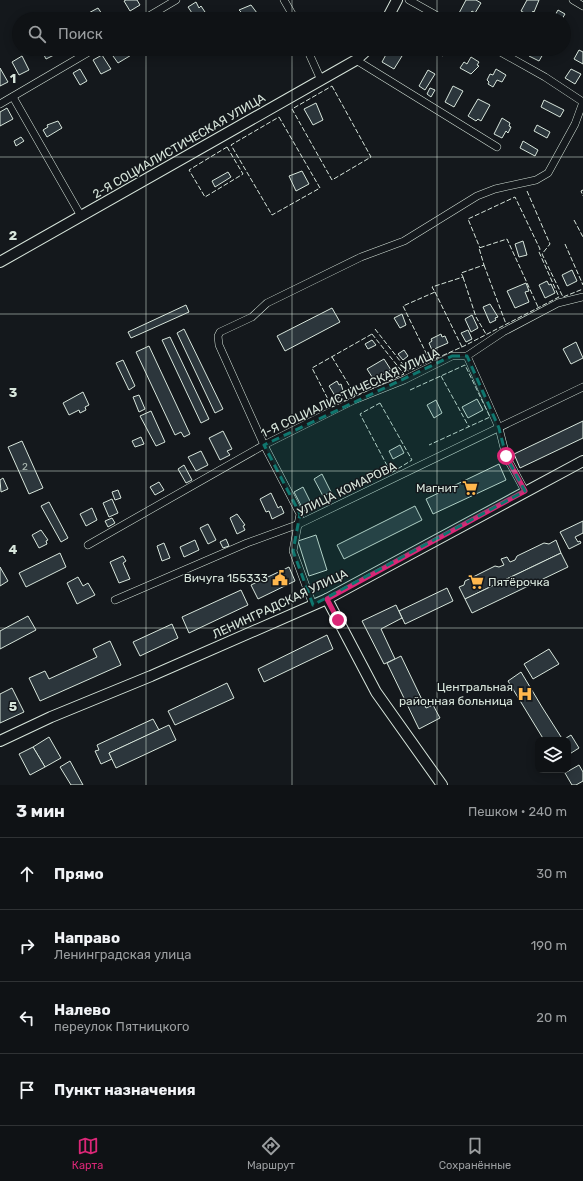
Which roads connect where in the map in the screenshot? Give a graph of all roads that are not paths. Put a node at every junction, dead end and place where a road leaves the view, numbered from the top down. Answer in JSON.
{"nodes":[{"id":1,"x":176,"y":0,"type":"edge"},
{"id":2,"x":284,"y":0,"type":"edge"},
{"id":3,"x":398,"y":0,"type":"edge"},
{"id":4,"x":409,"y":0,"type":"edge"},
{"id":5,"x":573,"y":0,"type":"edge"},
{"id":6,"x":583,"y":6,"type":"edge"},
{"id":7,"x":156,"y":12,"type":"edge"},
{"id":8,"x":291,"y":12,"type":"edge"},
{"id":9,"x":391,"y":12,"type":"edge"},
{"id":10,"x":430,"y":12,"type":"edge"},
{"id":11,"x":82,"y":56,"type":"edge"},
{"id":12,"x":310,"y":56,"type":"edge"},
{"id":13,"x":360,"y":56,"type":"edge"},
{"id":14,"x":508,"y":56,"type":"edge"},
{"id":15,"x":356,"y":60,"type":"junction"},
{"id":16,"x":321,"y":80,"type":"junction"},
{"id":17,"x":13,"y":97,"type":"junction"},
{"id":18,"x":583,"y":102,"type":"edge"},
{"id":19,"x":0,"y":104,"type":"edge"},
{"id":20,"x":497,"y":147,"type":"dead end"},
{"id":21,"x":81,"y":216,"type":"junction"},
{"id":22,"x":1,"y":260,"type":"edge"},
{"id":23,"x":583,"y":297,"type":"edge"},
{"id":24,"x":467,"y":356,"type":"junction"},
{"id":25,"x":583,"y":386,"type":"edge"},
{"id":26,"x":499,"y":428,"type":"junction"},
{"id":27,"x":264,"y":445,"type":"junction"},
{"id":28,"x":583,"y":461,"type":"edge"},
{"id":29,"x":525,"y":491,"type":"junction"},
{"id":30,"x":299,"y":524,"type":"junction"},
{"id":31,"x":88,"y":545,"type":"dead end"},
{"id":32,"x":327,"y":599,"type":"junction"},
{"id":33,"x":115,"y":600,"type":"dead end"},
{"id":34,"x":313,"y":605,"type":"junction"},
{"id":35,"x":0,"y":741,"type":"edge"},
{"id":36,"x":442,"y":785,"type":"edge"}],
"edges":[{"from":1,"to":7,"type":"street"},
{"from":2,"to":8,"type":"street"},
{"from":3,"to":9,"type":"street"},
{"from":4,"to":10,"type":"street"},
{"from":5,"to":6,"type":"street"},
{"from":11,"to":17,"type":"street"},
{"from":12,"to":16,"type":"street"},
{"from":13,"to":15,"type":"street","name":"2-Я СОЦИАЛИСТИЧЕСКАЯ УЛИЦА"},
{"from":14,"to":18,"type":"street"},
{"from":15,"to":16,"type":"street","name":"2-Я СОЦИАЛИСТИЧЕСКАЯ УЛИЦА"},
{"from":15,"to":20,"type":"street"},
{"from":16,"to":21,"type":"street","name":"2-Я СОЦИАЛИСТИЧЕСКАЯ УЛИЦА"},
{"from":17,"to":19,"type":"street"},
{"from":17,"to":21,"type":"street"},
{"from":18,"to":27,"type":"street"},
{"from":21,"to":22,"type":"street","name":"2-Я СОЦИАЛИСТИЧЕСКАЯ УЛИЦА"},
{"from":23,"to":24,"type":"street","name":"1-Я СОЦИАЛИСТИЧЕСКАЯ УЛИЦА"},
{"from":24,"to":26,"type":"street"},
{"from":24,"to":27,"type":"street","name":"1-Я СОЦИАЛИСТИЧЕСКАЯ УЛИЦА"},
{"from":25,"to":26,"type":"street","name":"УЛИЦА КОМАРОВА"},
{"from":26,"to":29,"type":"street"},
{"from":26,"to":30,"type":"street","name":"УЛИЦА КОМАРОВА"},
{"from":27,"to":30,"type":"street"},
{"from":27,"to":31,"type":"street","name":"1-Я СОЦИАЛИСТИЧЕСКАЯ УЛИЦА"},
{"from":28,"to":29,"type":"street","name":"ЛЕНИНГРАДСКАЯ УЛИЦА"},
{"from":29,"to":32,"type":"street","name":"ЛЕНИНГРАДСКАЯ УЛИЦА"},
{"from":30,"to":33,"type":"street","name":"УЛИЦА КОМАРОВА"},
{"from":30,"to":34,"type":"street"},
{"from":32,"to":34,"type":"street","name":"ЛЕНИНГРАДСКАЯ УЛИЦА"},
{"from":32,"to":36,"type":"street"},
{"from":34,"to":35,"type":"street","name":"ЛЕНИНГРАДСКАЯ УЛИЦА"}]}
